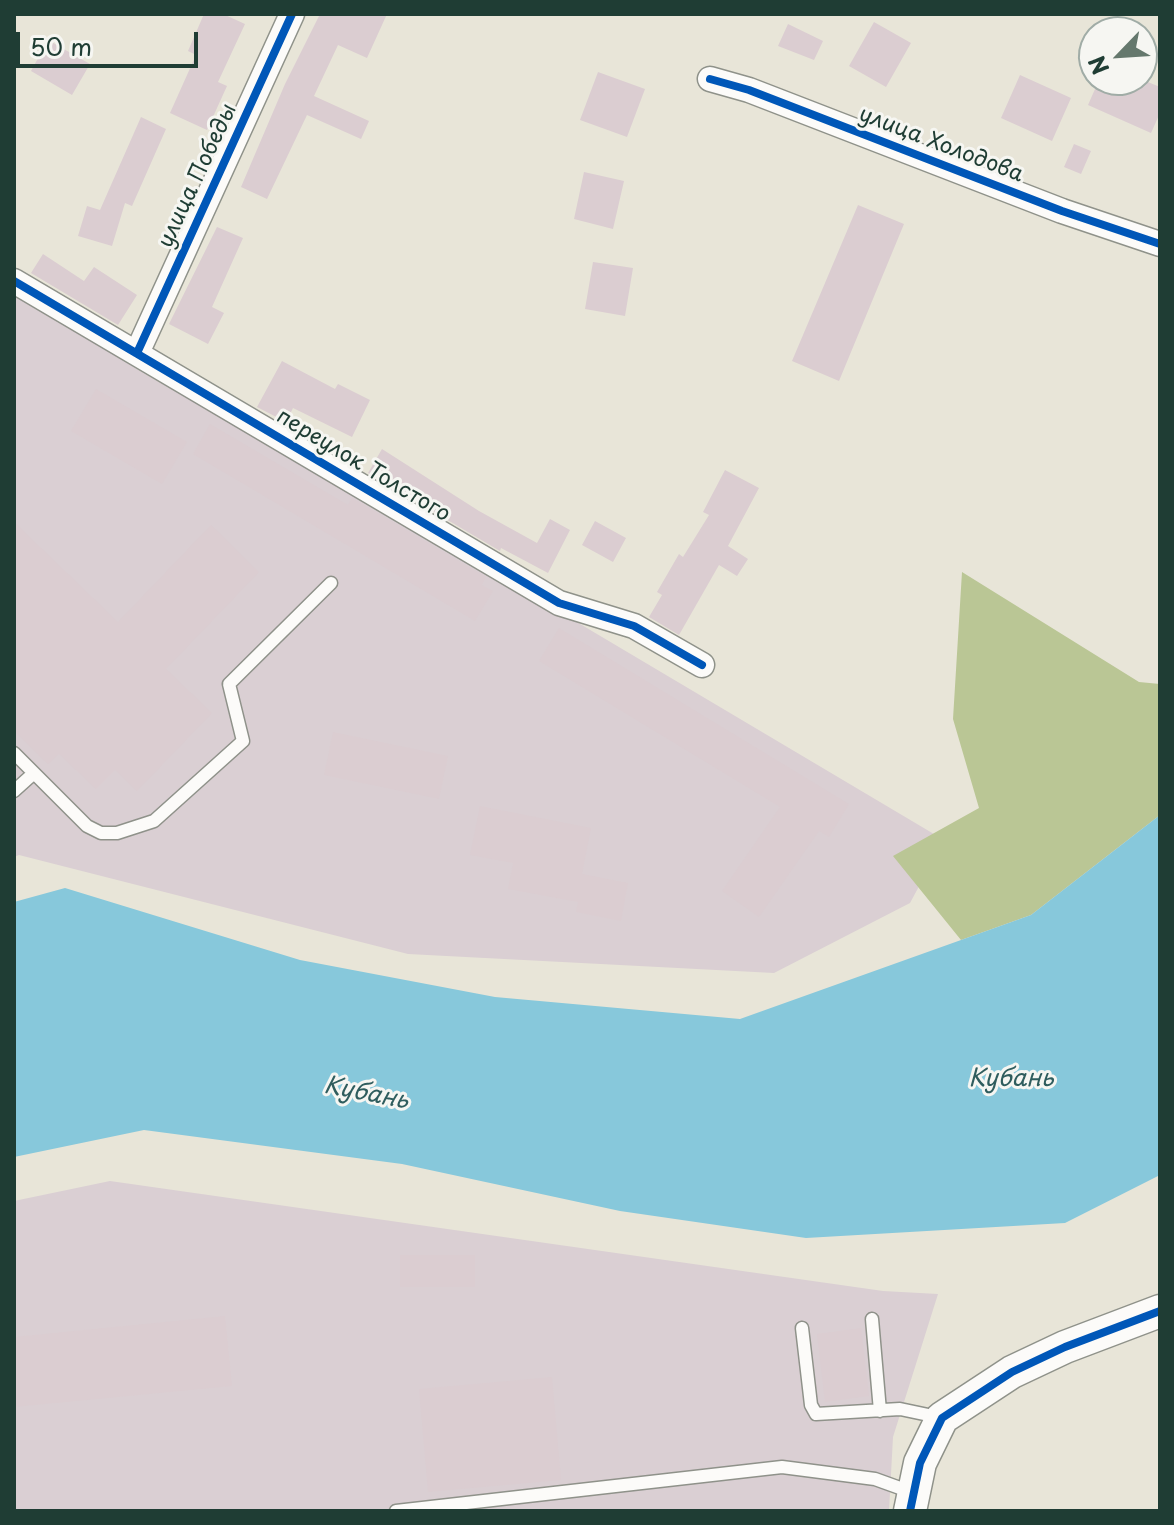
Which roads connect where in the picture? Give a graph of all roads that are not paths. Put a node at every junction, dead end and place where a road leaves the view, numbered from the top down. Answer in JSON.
{"nodes":[{"id":1,"x":292,"y":14,"type":"edge"},
{"id":2,"x":710,"y":79,"type":"dead end"},
{"id":3,"x":1160,"y":244,"type":"edge"},
{"id":4,"x":14,"y":281,"type":"edge"},
{"id":5,"x":137,"y":353,"type":"junction"},
{"id":6,"x":331,"y":583,"type":"dead end"},
{"id":7,"x":702,"y":665,"type":"dead end"},
{"id":8,"x":14,"y":753,"type":"edge"},
{"id":9,"x":34,"y":773,"type":"junction"},
{"id":10,"x":14,"y":791,"type":"edge"},
{"id":11,"x":1160,"y":1311,"type":"edge"},
{"id":12,"x":872,"y":1319,"type":"dead end"},
{"id":13,"x":802,"y":1328,"type":"dead end"},
{"id":14,"x":880,"y":1411,"type":"junction"},
{"id":15,"x":942,"y":1418,"type":"junction"},
{"id":16,"x":912,"y":1502,"type":"edge"},
{"id":17,"x":396,"y":1511,"type":"edge"}],
"edges":[{"from":1,"to":5,"type":"street","name":"улица Победы"},
{"from":2,"to":3,"type":"street","name":"улица Холодова"},
{"from":4,"to":5,"type":"street","name":"переулок Толстого"},
{"from":5,"to":7,"type":"street","name":"переулок Толстого"},
{"from":6,"to":9,"type":"lane"},
{"from":8,"to":9,"type":"lane"},
{"from":9,"to":10,"type":"lane"},
{"from":11,"to":15,"type":"street"},
{"from":12,"to":14,"type":"lane"},
{"from":13,"to":14,"type":"lane"},
{"from":14,"to":15,"type":"lane"},
{"from":15,"to":16,"type":"street"},
{"from":16,"to":17,"type":"lane"}]}
